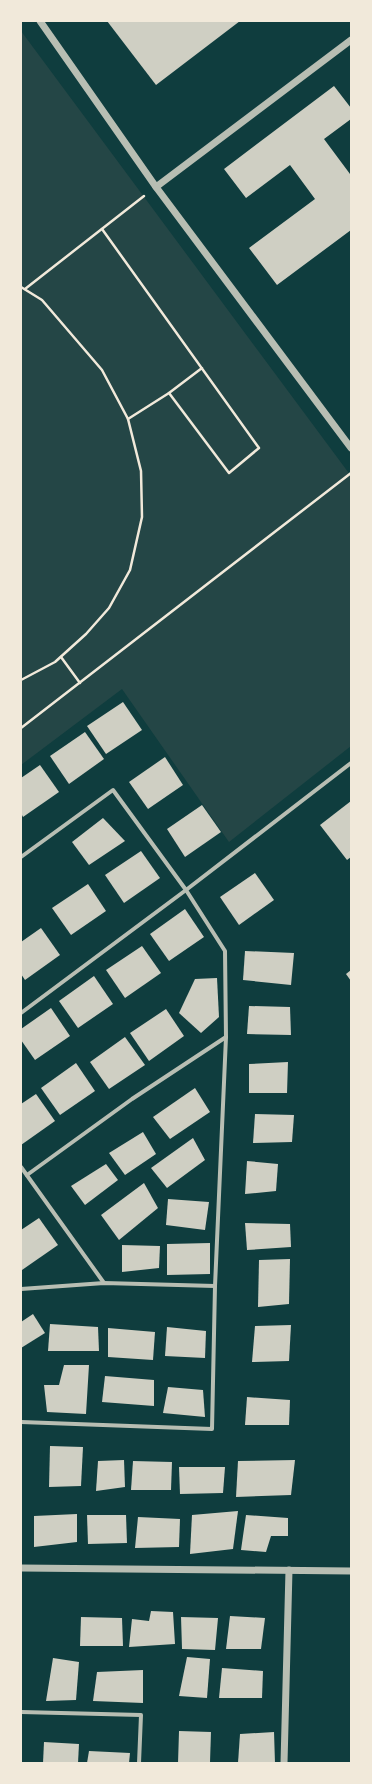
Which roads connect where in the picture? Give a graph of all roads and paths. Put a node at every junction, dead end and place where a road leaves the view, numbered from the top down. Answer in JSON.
{"nodes":[{"id":1,"x":40,"y":21,"type":"edge"},
{"id":2,"x":351,"y":40,"type":"edge"},
{"id":3,"x":156,"y":187,"type":"junction"},
{"id":4,"x":102,"y":229,"type":"junction"},
{"id":5,"x":21,"y":287,"type":"edge"},
{"id":6,"x":25,"y":289,"type":"junction"},
{"id":7,"x":202,"y":368,"type":"junction"},
{"id":8,"x":169,"y":393,"type":"junction"},
{"id":9,"x":128,"y":419,"type":"junction"},
{"id":10,"x":351,"y":448,"type":"edge"},
{"id":11,"x":351,"y":473,"type":"edge"},
{"id":12,"x":61,"y":657,"type":"junction"},
{"id":13,"x":21,"y":680,"type":"edge"},
{"id":14,"x":80,"y":683,"type":"junction"},
{"id":15,"x":21,"y":728,"type":"edge"},
{"id":16,"x":351,"y":763,"type":"edge"},
{"id":17,"x":21,"y":857,"type":"edge"},
{"id":18,"x":186,"y":890,"type":"junction"},
{"id":19,"x":21,"y":1013,"type":"edge"},
{"id":20,"x":226,"y":1037,"type":"junction"},
{"id":21,"x":21,"y":1167,"type":"edge"},
{"id":22,"x":27,"y":1175,"type":"junction"},
{"id":23,"x":104,"y":1283,"type":"junction"},
{"id":24,"x":215,"y":1286,"type":"junction"},
{"id":25,"x":21,"y":1289,"type":"edge"},
{"id":26,"x":21,"y":1422,"type":"edge"},
{"id":27,"x":21,"y":1568,"type":"edge"},
{"id":28,"x":289,"y":1570,"type":"junction"},
{"id":29,"x":351,"y":1571,"type":"edge"},
{"id":30,"x":21,"y":1712,"type":"edge"},
{"id":31,"x":139,"y":1763,"type":"edge"},
{"id":32,"x":284,"y":1763,"type":"edge"}],
"edges":[{"from":1,"to":3,"type":"street"},
{"from":2,"to":3,"type":"street"},
{"from":3,"to":4,"type":"path"},
{"from":3,"to":10,"type":"street"},
{"from":4,"to":6,"type":"path"},
{"from":4,"to":7,"type":"path"},
{"from":5,"to":6,"type":"path"},
{"from":6,"to":9,"type":"path"},
{"from":7,"to":8,"type":"path"},
{"from":7,"to":8,"type":"path"},
{"from":8,"to":9,"type":"path"},
{"from":9,"to":12,"type":"path"},
{"from":11,"to":14,"type":"path"},
{"from":12,"to":13,"type":"path"},
{"from":12,"to":14,"type":"path"},
{"from":14,"to":15,"type":"path"},
{"from":16,"to":18,"type":"street"},
{"from":17,"to":18,"type":"street"},
{"from":18,"to":19,"type":"street"},
{"from":18,"to":20,"type":"street"},
{"from":20,"to":22,"type":"street"},
{"from":20,"to":24,"type":"street"},
{"from":21,"to":22,"type":"street"},
{"from":22,"to":23,"type":"street"},
{"from":23,"to":24,"type":"street"},
{"from":23,"to":25,"type":"street"},
{"from":24,"to":26,"type":"street"},
{"from":27,"to":28,"type":"street"},
{"from":28,"to":29,"type":"street"},
{"from":28,"to":32,"type":"street"},
{"from":30,"to":31,"type":"street"}]}
